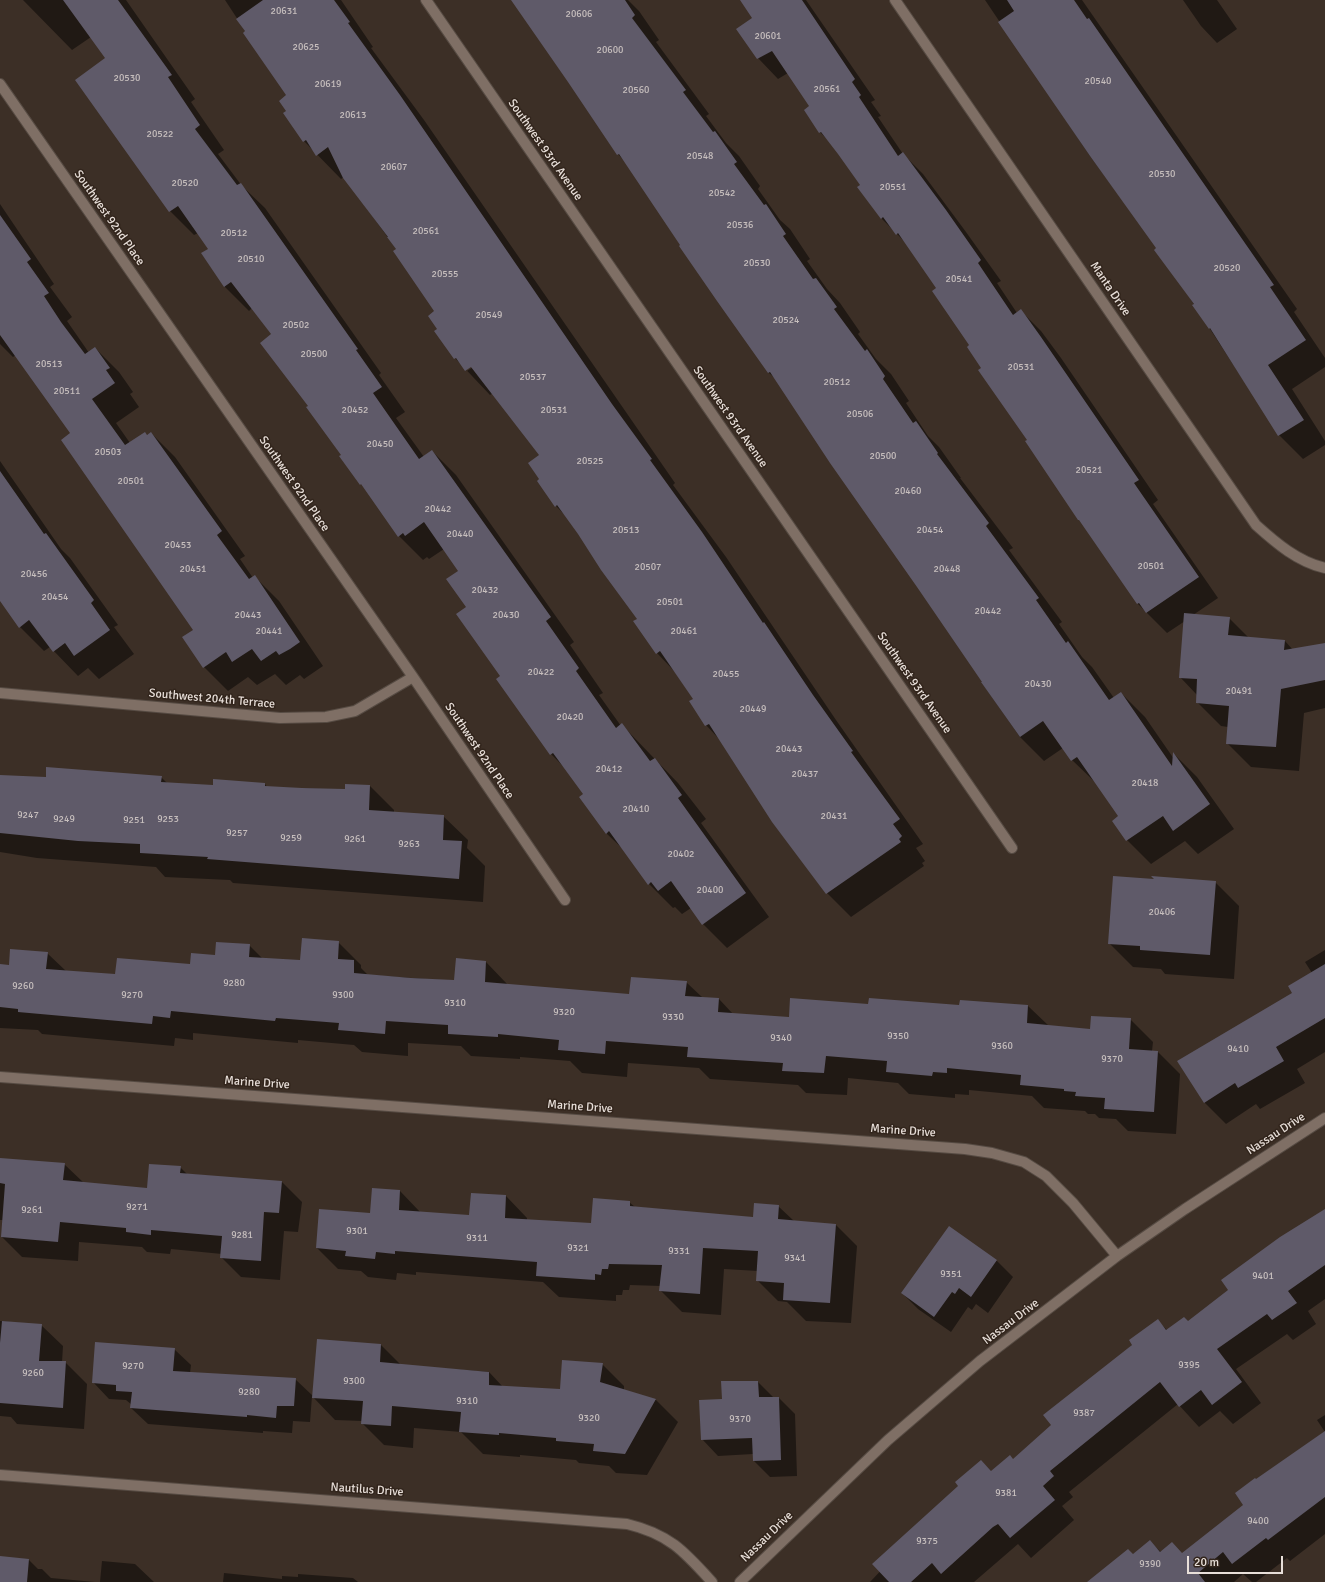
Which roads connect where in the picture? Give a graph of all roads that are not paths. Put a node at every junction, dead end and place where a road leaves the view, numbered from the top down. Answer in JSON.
{"nodes":[{"id":1,"x":426,"y":0,"type":"edge"},
{"id":2,"x":895,"y":0,"type":"edge"},
{"id":3,"x":0,"y":84,"type":"edge"},
{"id":4,"x":1325,"y":568,"type":"edge"},
{"id":5,"x":413,"y":677,"type":"junction"},
{"id":6,"x":0,"y":693,"type":"edge"},
{"id":7,"x":1012,"y":848,"type":"dead end"},
{"id":8,"x":565,"y":900,"type":"dead end"},
{"id":9,"x":0,"y":1077,"type":"edge"},
{"id":10,"x":1325,"y":1118,"type":"edge"},
{"id":11,"x":1117,"y":1256,"type":"junction"},
{"id":12,"x":0,"y":1475,"type":"edge"},
{"id":13,"x":712,"y":1582,"type":"edge"},
{"id":14,"x":740,"y":1582,"type":"edge"}],
"edges":[{"from":1,"to":7,"type":"street","name":"Southwest 93rd Avenue"},
{"from":2,"to":4,"type":"street","name":"Manta Drive"},
{"from":3,"to":5,"type":"street","name":"Southwest 92nd Place"},
{"from":5,"to":6,"type":"street","name":"Southwest 204th Terrace"},
{"from":5,"to":8,"type":"street","name":"Southwest 92nd Place"},
{"from":9,"to":11,"type":"street","name":"Marine Drive"},
{"from":10,"to":11,"type":"street","name":"Nassau Drive"},
{"from":11,"to":14,"type":"street","name":"Nassau Drive"},
{"from":12,"to":13,"type":"street","name":"Nautilus Drive"}]}
